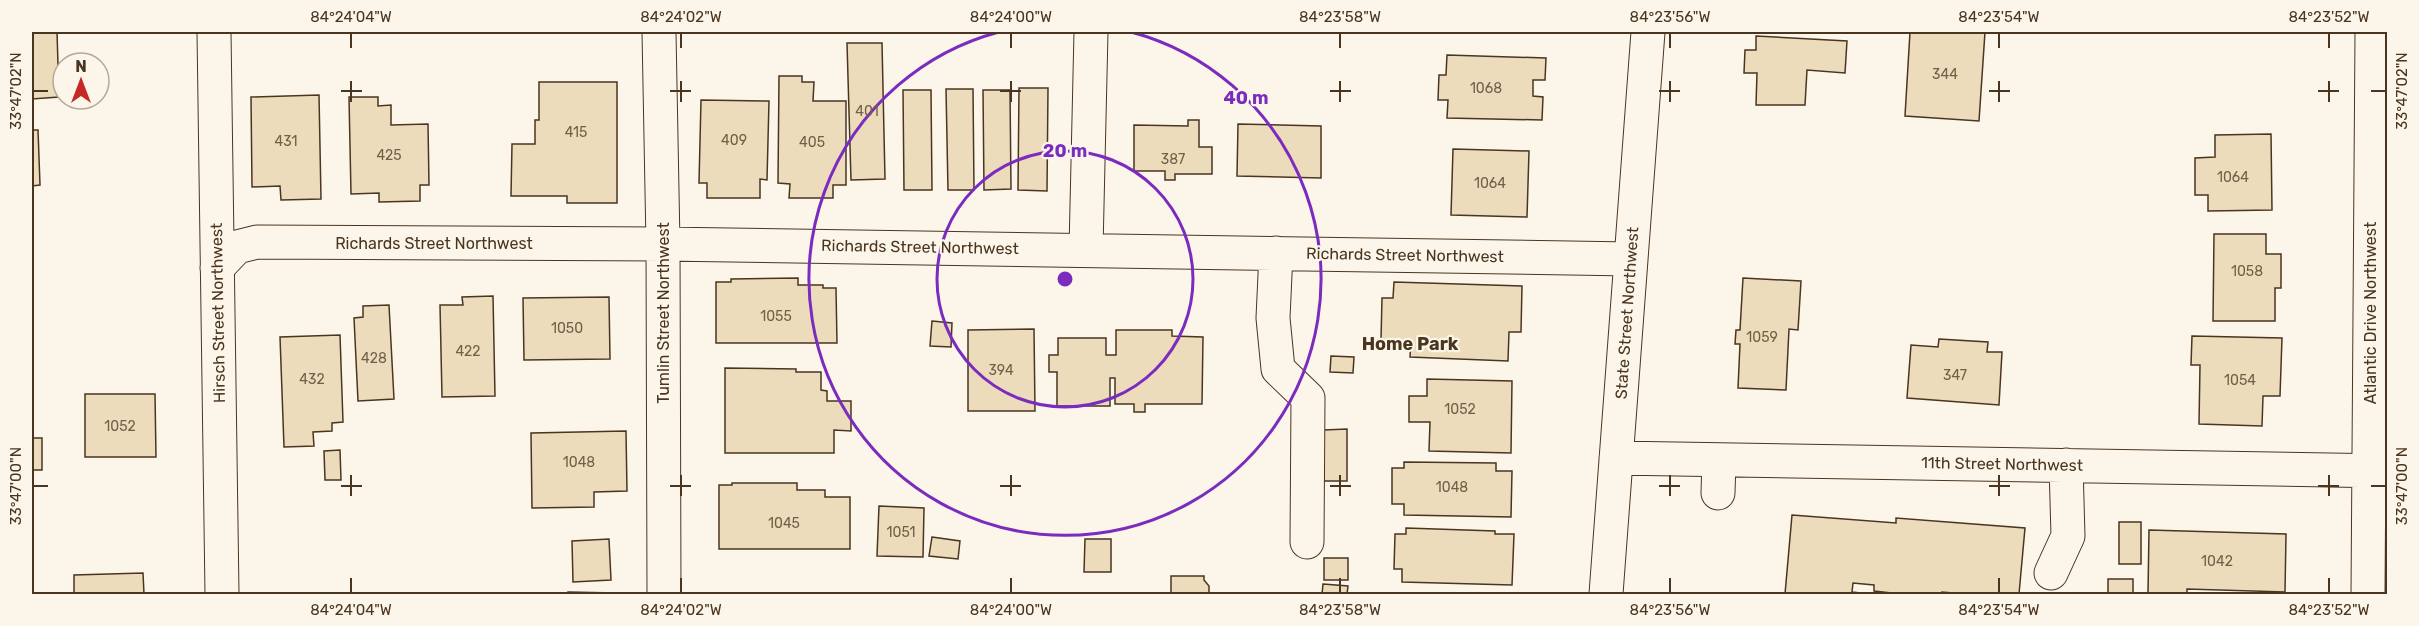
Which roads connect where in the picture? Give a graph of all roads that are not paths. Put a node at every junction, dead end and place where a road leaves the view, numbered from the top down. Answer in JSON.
{"nodes":[{"id":1,"x":214,"y":32,"type":"edge"},
{"id":2,"x":659,"y":32,"type":"edge"},
{"id":3,"x":1091,"y":32,"type":"edge"},
{"id":4,"x":1648,"y":32,"type":"edge"},
{"id":5,"x":2372,"y":32,"type":"edge"},
{"id":6,"x":663,"y":244,"type":"junction"},
{"id":7,"x":1086,"y":249,"type":"junction"},
{"id":8,"x":1276,"y":253,"type":"junction"},
{"id":9,"x":1631,"y":259,"type":"junction"},
{"id":10,"x":217,"y":268,"type":"junction"},
{"id":11,"x":1616,"y":458,"type":"junction"},
{"id":12,"x":1719,"y":460,"type":"junction"},
{"id":13,"x":2066,"y":465,"type":"junction"},
{"id":14,"x":2378,"y":471,"type":"edge"},
{"id":15,"x":1718,"y":493,"type":"dead end"},
{"id":16,"x":1306,"y":542,"type":"dead end"},
{"id":17,"x":2051,"y":573,"type":"dead end"},
{"id":18,"x":222,"y":594,"type":"edge"},
{"id":19,"x":664,"y":594,"type":"edge"},
{"id":20,"x":1606,"y":594,"type":"edge"},
{"id":21,"x":2368,"y":594,"type":"edge"}],
"edges":[{"from":1,"to":10,"type":"street","name":"Hirsch Street Northwest"},
{"from":2,"to":6,"type":"street","name":"Tumlin Street Northwest"},
{"from":3,"to":7,"type":"street"},
{"from":4,"to":9,"type":"street","name":"State Street Northwest"},
{"from":5,"to":14,"type":"street","name":"Atlantic Drive Northwest"},
{"from":6,"to":7,"type":"street","name":"Richards Street Northwest"},
{"from":6,"to":10,"type":"street","name":"Richards Street Northwest"},
{"from":6,"to":19,"type":"street","name":"Tumlin Street Northwest"},
{"from":7,"to":8,"type":"street","name":"Richards Street Northwest"},
{"from":8,"to":9,"type":"street","name":"Richards Street Northwest"},
{"from":8,"to":16,"type":"street"},
{"from":9,"to":11,"type":"street","name":"State Street Northwest"},
{"from":10,"to":18,"type":"street","name":"Hirsch Street Northwest"},
{"from":11,"to":12,"type":"street","name":"11th Street Northwest"},
{"from":11,"to":20,"type":"street","name":"State Street Northwest"},
{"from":12,"to":13,"type":"street","name":"11th Street Northwest"},
{"from":12,"to":15,"type":"street"},
{"from":13,"to":14,"type":"street","name":"11th Street Northwest"},
{"from":13,"to":17,"type":"street"},
{"from":14,"to":21,"type":"street","name":"Atlantic Drive Northwest"}]}
